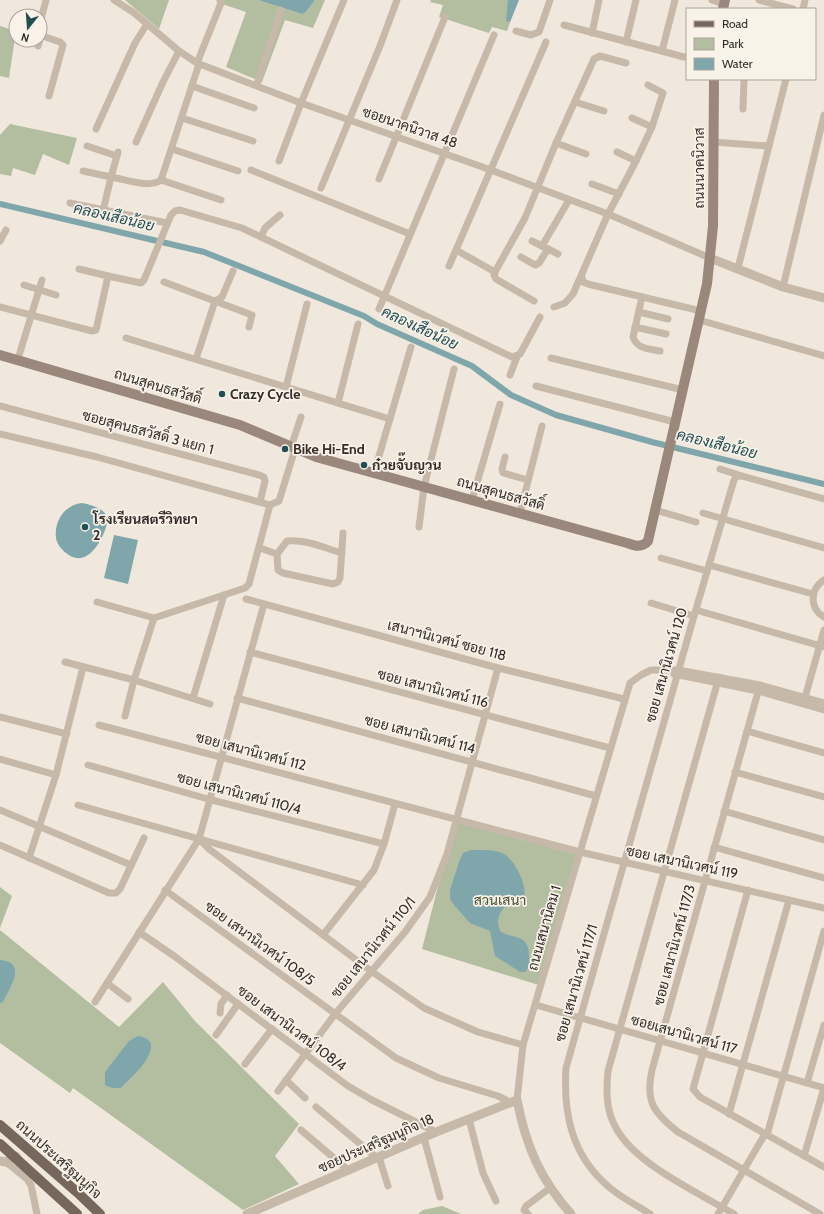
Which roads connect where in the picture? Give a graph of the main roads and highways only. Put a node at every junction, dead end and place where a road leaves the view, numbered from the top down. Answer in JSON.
{"nodes":[{"id":1,"x":714,"y":80,"type":"edge"},
{"id":2,"x":710,"y":258,"type":"joint"},
{"id":3,"x":0,"y":355,"type":"edge"},
{"id":4,"x":0,"y":1125,"type":"edge"},
{"id":5,"x":0,"y":1144,"type":"edge"},
{"id":6,"x":77,"y":1214,"type":"edge"},
{"id":7,"x":100,"y":1214,"type":"edge"}],
"edges":[{"from":1,"to":2,"type":"main road","name":"ถนนนาคนิวาส"},
{"from":2,"to":3,"type":"main road","name":"ถนนสุคนธสวัสดิ์"},
{"from":4,"to":7,"type":"main road","name":"ถนนประเสริฐมนูกิจ"},
{"from":5,"to":6,"type":"main road","name":"ถนนประเสริฐมนูกิจ"}]}
